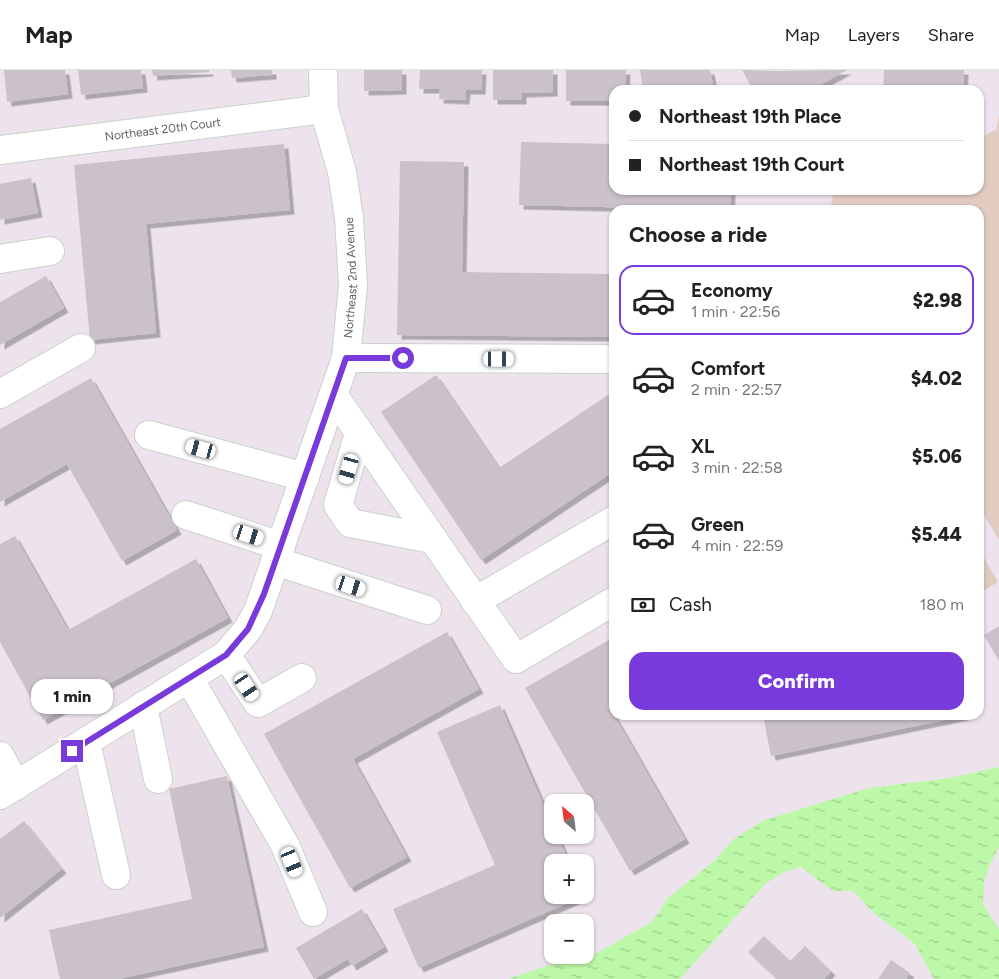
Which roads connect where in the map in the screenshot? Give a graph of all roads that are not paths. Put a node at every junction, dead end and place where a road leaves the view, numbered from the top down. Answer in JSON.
{"nodes":[{"id":1,"x":323,"y":70,"type":"edge"},
{"id":2,"x":324,"y":109,"type":"junction"},
{"id":3,"x":0,"y":150,"type":"edge"},
{"id":4,"x":50,"y":252,"type":"dead end"},
{"id":5,"x":0,"y":259,"type":"edge"},
{"id":6,"x":81,"y":348,"type":"dead end"},
{"id":7,"x":346,"y":358,"type":"junction"},
{"id":8,"x":609,"y":359,"type":"edge"},
{"id":9,"x":0,"y":394,"type":"edge"},
{"id":10,"x":334,"y":396,"type":"junction"},
{"id":11,"x":359,"y":433,"type":"junction"},
{"id":12,"x":150,"y":435,"type":"dead end"},
{"id":13,"x":305,"y":478,"type":"junction"},
{"id":14,"x":186,"y":515,"type":"dead end"},
{"id":15,"x":609,"y":523,"type":"edge"},
{"id":16,"x":432,"y":539,"type":"junction"},
{"id":17,"x":278,"y":553,"type":"junction"},
{"id":18,"x":475,"y":601,"type":"junction"},
{"id":19,"x":609,"y":605,"type":"edge"},
{"id":20,"x":427,"y":610,"type":"dead end"},
{"id":21,"x":226,"y":655,"type":"junction"},
{"id":22,"x":189,"y":678,"type":"junction"},
{"id":23,"x":302,"y":678,"type":"dead end"},
{"id":24,"x":143,"y":706,"type":"junction"},
{"id":25,"x":86,"y":742,"type":"junction"},
{"id":26,"x":0,"y":756,"type":"edge"},
{"id":27,"x":158,"y":779,"type":"dead end"},
{"id":28,"x":8,"y":790,"type":"edge"},
{"id":29,"x":116,"y":875,"type":"dead end"},
{"id":30,"x":313,"y":912,"type":"dead end"}],
"edges":[{"from":1,"to":2,"type":"street","name":"Northeast 2nd Avenue"},
{"from":2,"to":3,"type":"street","name":"Northeast 20th Court"},
{"from":2,"to":7,"type":"street","name":"Northeast 2nd Avenue"},
{"from":4,"to":5,"type":"street"},
{"from":6,"to":9,"type":"street"},
{"from":7,"to":8,"type":"street"},
{"from":7,"to":10,"type":"street","name":"Northeast 2nd Avenue"},
{"from":10,"to":11,"type":"street"},
{"from":10,"to":13,"type":"street","name":"Northeast 2nd Avenue"},
{"from":11,"to":16,"type":"street"},
{"from":11,"to":16,"type":"street"},
{"from":12,"to":13,"type":"street"},
{"from":13,"to":17,"type":"street","name":"Northeast 2nd Avenue"},
{"from":14,"to":17,"type":"street"},
{"from":15,"to":18,"type":"street"},
{"from":16,"to":18,"type":"street"},
{"from":17,"to":20,"type":"street"},
{"from":17,"to":21,"type":"street","name":"Northeast 2nd Avenue"},
{"from":18,"to":19,"type":"street"},
{"from":21,"to":22,"type":"street","name":"Northeast 2nd Avenue"},
{"from":21,"to":23,"type":"street"},
{"from":22,"to":24,"type":"street","name":"Northeast 2nd Avenue"},
{"from":22,"to":30,"type":"street"},
{"from":24,"to":25,"type":"street","name":"Northeast 2nd Avenue"},
{"from":24,"to":27,"type":"street"},
{"from":25,"to":28,"type":"street","name":"Northeast 2nd Avenue"},
{"from":25,"to":29,"type":"street"},
{"from":26,"to":28,"type":"street"}]}
